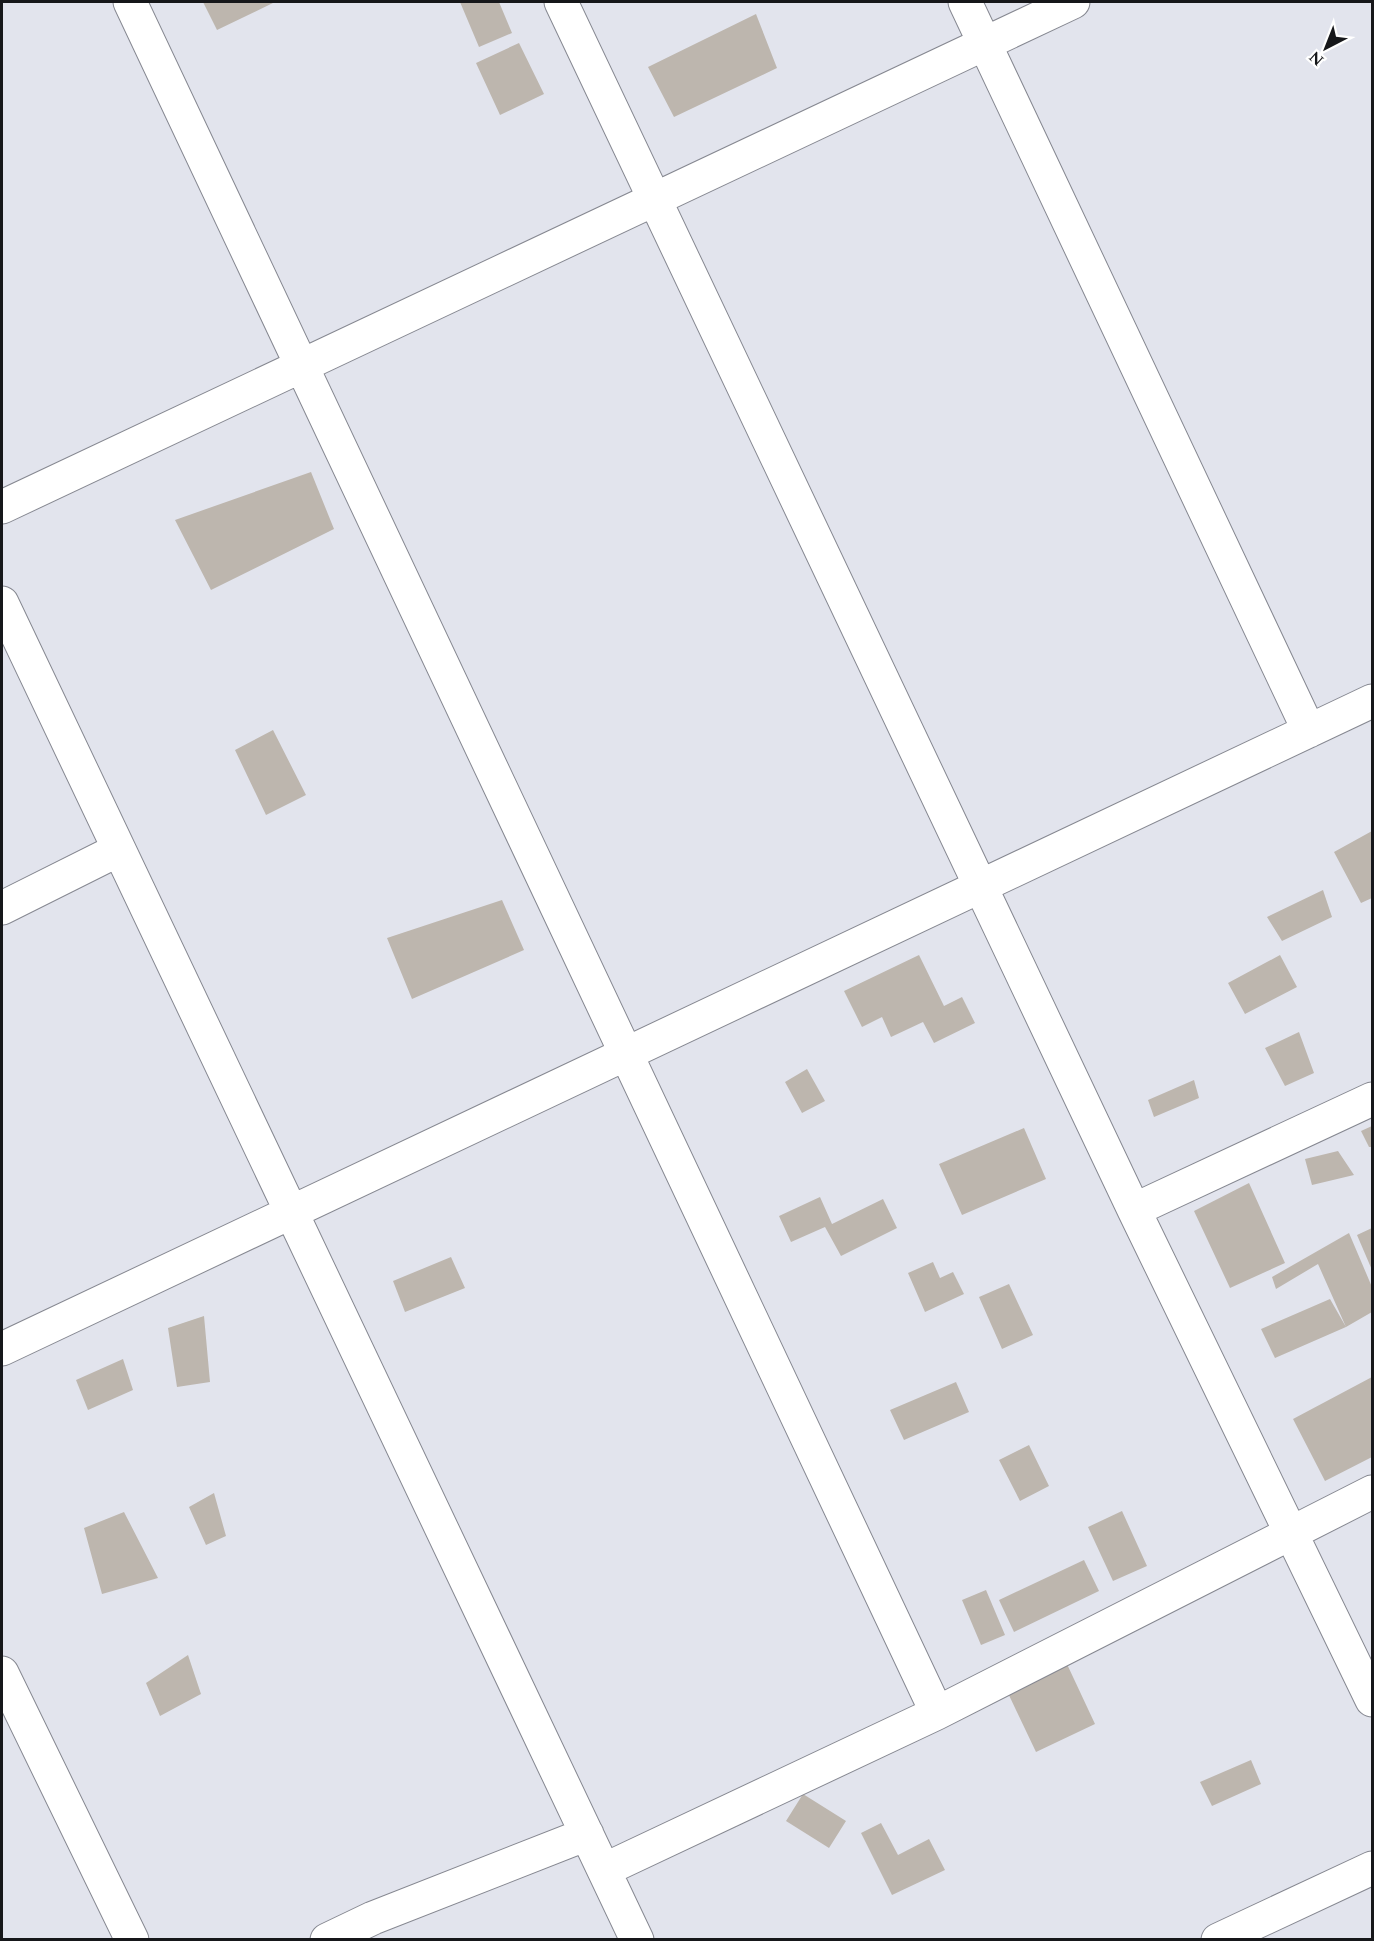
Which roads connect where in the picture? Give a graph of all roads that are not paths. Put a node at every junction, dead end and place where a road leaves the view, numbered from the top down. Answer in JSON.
{"nodes":[{"id":1,"x":130,"y":2,"type":"edge"},
{"id":2,"x":561,"y":2,"type":"edge"},
{"id":3,"x":966,"y":2,"type":"edge"},
{"id":4,"x":1072,"y":2,"type":"edge"},
{"id":5,"x":985,"y":43,"type":"junction"},
{"id":6,"x":655,"y":199,"type":"junction"},
{"id":7,"x":301,"y":366,"type":"junction"},
{"id":8,"x":2,"y":507,"type":"edge"},
{"id":9,"x":2,"y":603,"type":"edge"},
{"id":10,"x":1372,"y":701,"type":"edge"},
{"id":11,"x":1309,"y":731,"type":"junction"},
{"id":12,"x":118,"y":850,"type":"junction"},
{"id":13,"x":980,"y":886,"type":"junction"},
{"id":14,"x":2,"y":908,"type":"edge"},
{"id":15,"x":626,"y":1054,"type":"junction"},
{"id":16,"x":1372,"y":1099,"type":"edge"},
{"id":17,"x":1134,"y":1210,"type":"junction"},
{"id":18,"x":290,"y":1212,"type":"junction"},
{"id":19,"x":2,"y":1349,"type":"edge"},
{"id":20,"x":1372,"y":1492,"type":"edge"},
{"id":21,"x":1292,"y":1532,"type":"junction"},
{"id":22,"x":2,"y":1673,"type":"edge"},
{"id":23,"x":1372,"y":1700,"type":"edge"},
{"id":24,"x":937,"y":1713,"type":"junction"},
{"id":25,"x":587,"y":1834,"type":"junction"},
{"id":26,"x":1372,"y":1868,"type":"edge"},
{"id":27,"x":604,"y":1870,"type":"junction"},
{"id":28,"x":132,"y":1940,"type":"edge"},
{"id":29,"x":327,"y":1940,"type":"edge"},
{"id":30,"x":637,"y":1940,"type":"edge"},
{"id":31,"x":1218,"y":1940,"type":"edge"}],
"edges":[{"from":1,"to":7,"type":"street"},
{"from":2,"to":6,"type":"street"},
{"from":3,"to":5,"type":"street"},
{"from":4,"to":5,"type":"street"},
{"from":5,"to":6,"type":"street"},
{"from":5,"to":11,"type":"street"},
{"from":6,"to":7,"type":"street"},
{"from":6,"to":13,"type":"street"},
{"from":7,"to":8,"type":"street"},
{"from":7,"to":15,"type":"street"},
{"from":9,"to":12,"type":"street"},
{"from":10,"to":11,"type":"street"},
{"from":11,"to":13,"type":"street"},
{"from":12,"to":14,"type":"street"},
{"from":12,"to":18,"type":"street"},
{"from":13,"to":15,"type":"street"},
{"from":13,"to":17,"type":"street"},
{"from":15,"to":18,"type":"street"},
{"from":15,"to":24,"type":"street"},
{"from":16,"to":17,"type":"street"},
{"from":17,"to":21,"type":"street"},
{"from":18,"to":19,"type":"street"},
{"from":18,"to":25,"type":"street"},
{"from":20,"to":21,"type":"street"},
{"from":21,"to":23,"type":"street"},
{"from":21,"to":24,"type":"street"},
{"from":22,"to":28,"type":"street"},
{"from":24,"to":27,"type":"street"},
{"from":25,"to":27,"type":"street"},
{"from":25,"to":29,"type":"street"},
{"from":26,"to":31,"type":"street"},
{"from":27,"to":30,"type":"street"}]}
